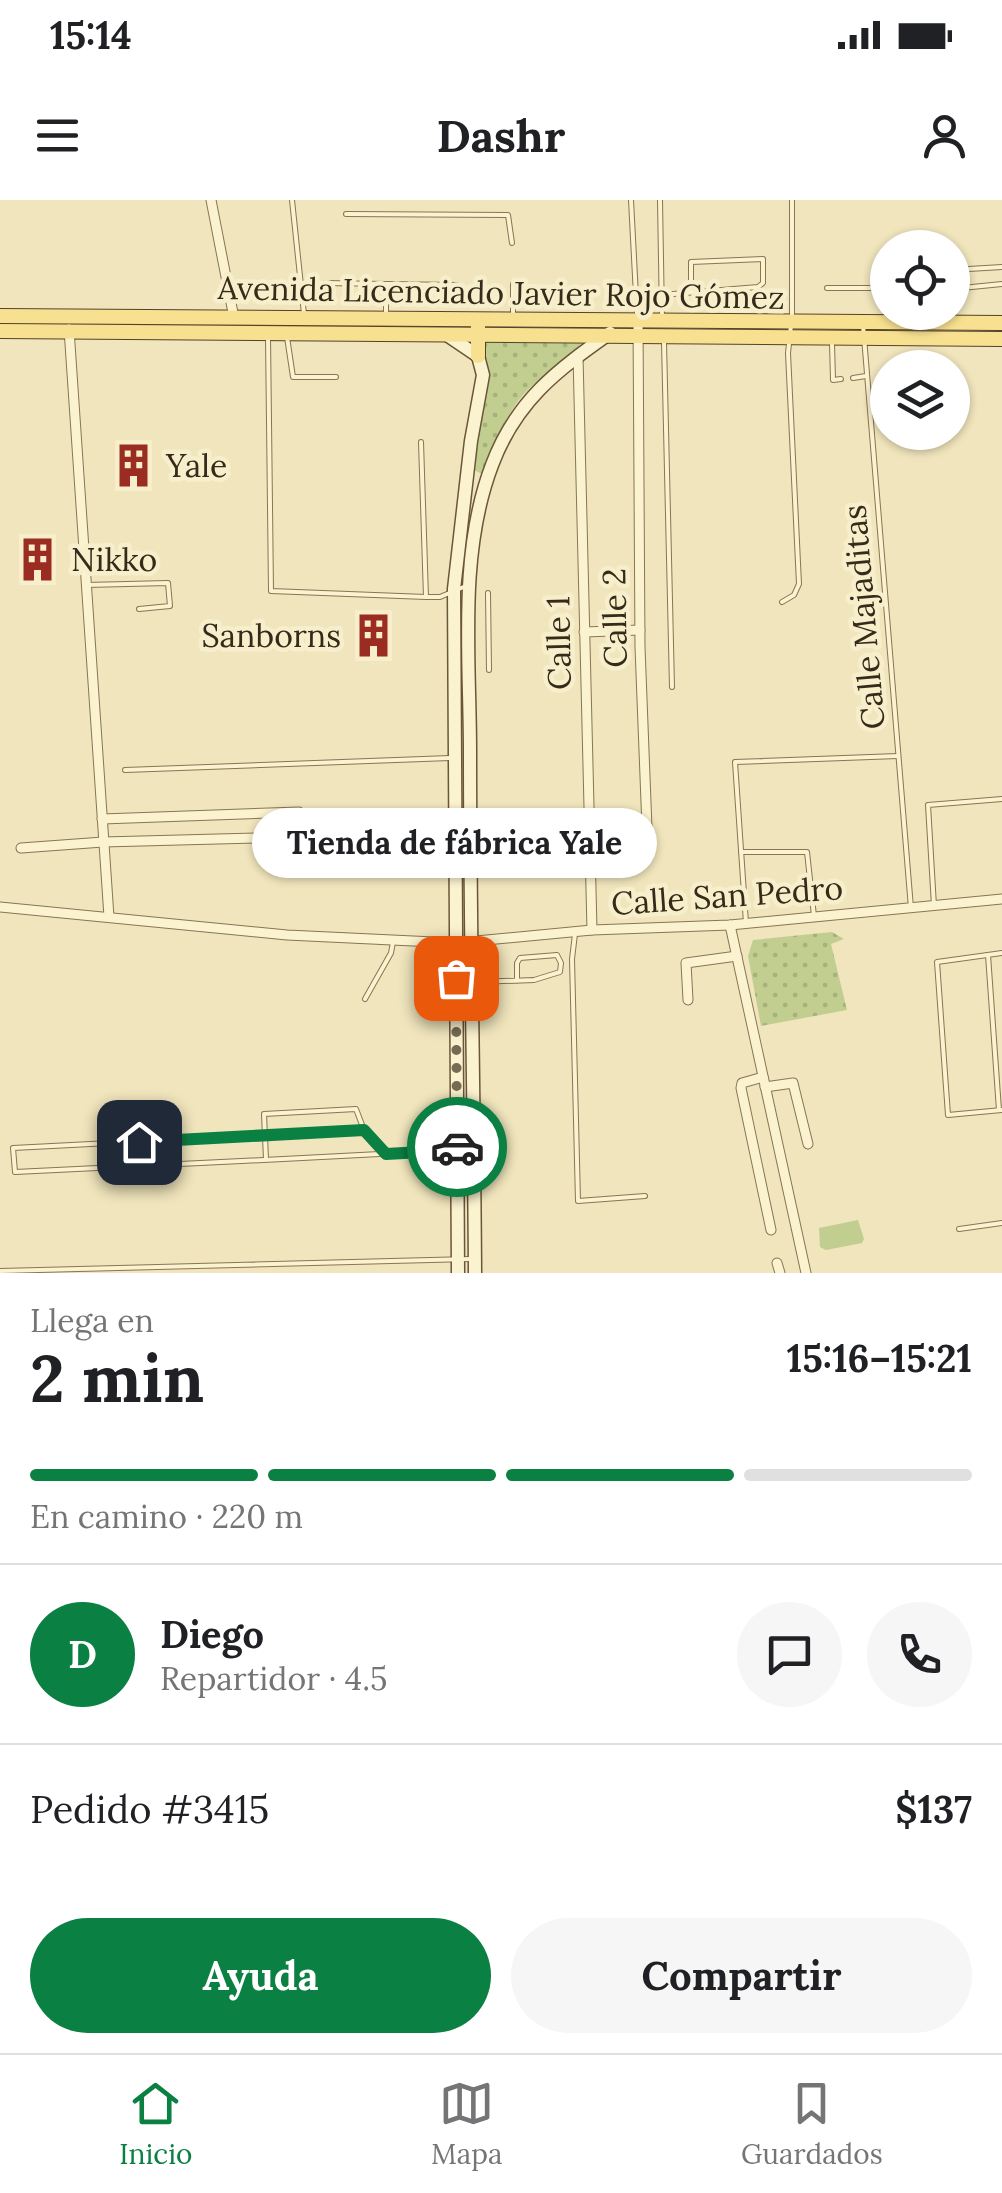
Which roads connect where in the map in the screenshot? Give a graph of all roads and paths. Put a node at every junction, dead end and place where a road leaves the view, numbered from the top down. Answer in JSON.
{"nodes":[{"id":1,"x":211,"y":200,"type":"edge"},
{"id":2,"x":292,"y":200,"type":"edge"},
{"id":3,"x":631,"y":200,"type":"edge"},
{"id":4,"x":660,"y":200,"type":"edge"},
{"id":5,"x":792,"y":200,"type":"edge"},
{"id":6,"x":346,"y":214,"type":"dead end"},
{"id":7,"x":512,"y":242,"type":"dead end"},
{"id":8,"x":1002,"y":267,"type":"edge"},
{"id":9,"x":970,"y":269,"type":"edge"},
{"id":10,"x":325,"y":283,"type":"dead end"},
{"id":11,"x":386,"y":284,"type":"junction"},
{"id":12,"x":512,"y":284,"type":"dead end"},
{"id":13,"x":1002,"y":284,"type":"edge"},
{"id":14,"x":457,"y":285,"type":"dead end"},
{"id":15,"x":970,"y":287,"type":"edge"},
{"id":16,"x":827,"y":288,"type":"dead end"},
{"id":17,"x":870,"y":288,"type":"edge"},
{"id":18,"x":691,"y":292,"type":"junction"},
{"id":19,"x":660,"y":295,"type":"junction"},
{"id":20,"x":0,"y":316,"type":"edge"},
{"id":21,"x":234,"y":318,"type":"junction"},
{"id":22,"x":305,"y":319,"type":"junction"},
{"id":23,"x":386,"y":320,"type":"junction"},
{"id":24,"x":513,"y":320,"type":"junction"},
{"id":25,"x":1002,"y":323,"type":"edge"},
{"id":26,"x":68,"y":324,"type":"junction"},
{"id":27,"x":211,"y":325,"type":"junction"},
{"id":28,"x":478,"y":327,"type":"junction"},
{"id":29,"x":588,"y":327,"type":"junction"},
{"id":30,"x":638,"y":328,"type":"junction"},
{"id":31,"x":662,"y":328,"type":"junction"},
{"id":32,"x":863,"y":329,"type":"junction"},
{"id":33,"x":791,"y":330,"type":"junction"},
{"id":34,"x":832,"y":330,"type":"junction"},
{"id":35,"x":0,"y":331,"type":"edge"},
{"id":36,"x":268,"y":332,"type":"junction"},
{"id":37,"x":287,"y":332,"type":"junction"},
{"id":38,"x":444,"y":333,"type":"junction"},
{"id":39,"x":610,"y":334,"type":"junction"},
{"id":40,"x":1002,"y":338,"type":"edge"},
{"id":41,"x":478,"y":356,"type":"junction"},
{"id":42,"x":578,"y":356,"type":"junction"},
{"id":43,"x":866,"y":376,"type":"junction"},
{"id":44,"x":336,"y":377,"type":"dead end"},
{"id":45,"x":853,"y":378,"type":"dead end"},
{"id":46,"x":841,"y":380,"type":"dead end"},
{"id":47,"x":420,"y":442,"type":"dead end"},
{"id":48,"x":465,"y":485,"type":"junction"},
{"id":49,"x":484,"y":488,"type":"junction"},
{"id":50,"x":457,"y":545,"type":"junction"},
{"id":51,"x":474,"y":547,"type":"junction"},
{"id":52,"x":470,"y":585,"type":"junction"},
{"id":53,"x":86,"y":586,"type":"junction"},
{"id":54,"x":454,"y":589,"type":"junction"},
{"id":55,"x":488,"y":593,"type":"dead end"},
{"id":56,"x":426,"y":596,"type":"junction"},
{"id":57,"x":782,"y":602,"type":"dead end"},
{"id":58,"x":139,"y":609,"type":"dead end"},
{"id":59,"x":640,"y":630,"type":"junction"},
{"id":60,"x":584,"y":632,"type":"junction"},
{"id":61,"x":454,"y":638,"type":"junction"},
{"id":62,"x":470,"y":638,"type":"junction"},
{"id":63,"x":488,"y":638,"type":"junction"},
{"id":64,"x":489,"y":670,"type":"dead end"},
{"id":65,"x":672,"y":687,"type":"dead end"},
{"id":66,"x":898,"y":756,"type":"junction"},
{"id":67,"x":470,"y":757,"type":"junction"},
{"id":68,"x":454,"y":758,"type":"junction"},
{"id":69,"x":125,"y":770,"type":"dead end"},
{"id":70,"x":1002,"y":799,"type":"edge"},
{"id":71,"x":299,"y":812,"type":"dead end"},
{"id":72,"x":102,"y":819,"type":"junction"},
{"id":73,"x":300,"y":837,"type":"dead end"},
{"id":74,"x":103,"y":842,"type":"junction"},
{"id":75,"x":20,"y":848,"type":"dead end"},
{"id":76,"x":741,"y":852,"type":"junction"},
{"id":77,"x":588,"y":854,"type":"junction"},
{"id":78,"x":1002,"y":900,"type":"edge"},
{"id":79,"x":934,"y":906,"type":"junction"},
{"id":80,"x":0,"y":907,"type":"edge"},
{"id":81,"x":911,"y":908,"type":"junction"},
{"id":82,"x":109,"y":917,"type":"junction"},
{"id":83,"x":814,"y":917,"type":"junction"},
{"id":84,"x":746,"y":924,"type":"junction"},
{"id":85,"x":730,"y":925,"type":"junction"},
{"id":86,"x":592,"y":930,"type":"junction"},
{"id":87,"x":576,"y":932,"type":"junction"},
{"id":88,"x":392,"y":942,"type":"junction"},
{"id":89,"x":470,"y":942,"type":"junction"},
{"id":90,"x":456,"y":943,"type":"junction"},
{"id":91,"x":1002,"y":952,"type":"edge"},
{"id":92,"x":988,"y":954,"type":"junction"},
{"id":93,"x":736,"y":956,"type":"junction"},
{"id":94,"x":517,"y":981,"type":"junction"},
{"id":95,"x":471,"y":982,"type":"junction"},
{"id":96,"x":365,"y":999,"type":"dead end"},
{"id":97,"x":688,"y":1000,"type":"dead end"},
{"id":98,"x":764,"y":1082,"type":"junction"},
{"id":99,"x":1000,"y":1110,"type":"edge"},
{"id":100,"x":364,"y":1130,"type":"junction"},
{"id":101,"x":265,"y":1136,"type":"junction"},
{"id":102,"x":139,"y":1142,"type":"junction"},
{"id":103,"x":808,"y":1144,"type":"dead end"},
{"id":104,"x":458,"y":1150,"type":"junction"},
{"id":105,"x":474,"y":1150,"type":"junction"},
{"id":106,"x":386,"y":1154,"type":"junction"},
{"id":107,"x":266,"y":1160,"type":"junction"},
{"id":108,"x":141,"y":1166,"type":"junction"},
{"id":109,"x":645,"y":1196,"type":"dead end"},
{"id":110,"x":1002,"y":1223,"type":"edge"},
{"id":111,"x":958,"y":1229,"type":"dead end"},
{"id":112,"x":771,"y":1230,"type":"dead end"},
{"id":113,"x":458,"y":1266,"type":"edge"},
{"id":114,"x":475,"y":1266,"type":"edge"},
{"id":115,"x":0,"y":1271,"type":"edge"},
{"id":116,"x":806,"y":1273,"type":"edge"}],
"edges":[{"from":1,"to":21,"type":"street"},
{"from":2,"to":22,"type":"lane"},
{"from":3,"to":30,"type":"lane"},
{"from":4,"to":19,"type":"lane"},
{"from":5,"to":33,"type":"lane"},
{"from":6,"to":7,"type":"lane"},
{"from":8,"to":9,"type":"lane"},
{"from":10,"to":11,"type":"lane"},
{"from":11,"to":14,"type":"lane"},
{"from":11,"to":23,"type":"lane"},
{"from":12,"to":24,"type":"lane"},
{"from":13,"to":15,"type":"lane"},
{"from":16,"to":17,"type":"lane"},
{"from":18,"to":18,"type":"lane"},
{"from":18,"to":19,"type":"lane"},
{"from":19,"to":31,"type":"lane"},
{"from":20,"to":26,"type":"main road","name":"Avenida Licenciado Javier Rojo Gómez"},
{"from":21,"to":22,"type":"main road","name":"Avenida Licenciado Javier Rojo Gómez"},
{"from":21,"to":27,"type":"main road","name":"Avenida Licenciado Javier Rojo Gómez"},
{"from":22,"to":23,"type":"main road","name":"Avenida Licenciado Javier Rojo Gómez"},
{"from":23,"to":28,"type":"main road","name":"Avenida Licenciado Javier Rojo Gómez"},
{"from":24,"to":28,"type":"main road","name":"Avenida Licenciado Javier Rojo Gómez"},
{"from":24,"to":29,"type":"main road","name":"Avenida Licenciado Javier Rojo Gómez"},
{"from":25,"to":32,"type":"main road","name":"Avenida Licenciado Javier Rojo Gómez"},
{"from":26,"to":27,"type":"main road","name":"Avenida Licenciado Javier Rojo Gómez"},
{"from":26,"to":35,"type":"main road","name":"Avenida Licenciado Javier Rojo Gómez"},
{"from":26,"to":53,"type":"street"},
{"from":27,"to":36,"type":"main road","name":"Avenida Licenciado Javier Rojo Gómez"},
{"from":28,"to":29,"type":"main road","name":"Avenida Licenciado Javier Rojo Gómez"},
{"from":28,"to":38,"type":"main road","name":"Avenida Licenciado Javier Rojo Gómez"},
{"from":28,"to":41,"type":"main road"},
{"from":29,"to":30,"type":"main road","name":"Avenida Licenciado Javier Rojo Gómez"},
{"from":29,"to":39,"type":"main road","name":"Avenida Licenciado Javier Rojo Gómez"},
{"from":30,"to":31,"type":"main road","name":"Avenida Licenciado Javier Rojo Gómez"},
{"from":30,"to":39,"type":"main road","name":"Avenida Licenciado Javier Rojo Gómez"},
{"from":30,"to":59,"type":"street","name":"Calle 2"},
{"from":31,"to":33,"type":"main road","name":"Avenida Licenciado Javier Rojo Gómez"},
{"from":31,"to":65,"type":"lane"},
{"from":32,"to":34,"type":"main road","name":"Avenida Licenciado Javier Rojo Gómez"},
{"from":32,"to":40,"type":"main road","name":"Avenida Licenciado Javier Rojo Gómez"},
{"from":32,"to":43,"type":"lane","name":"Calle Majaditas"},
{"from":33,"to":34,"type":"main road","name":"Avenida Licenciado Javier Rojo Gómez"},
{"from":33,"to":57,"type":"lane"},
{"from":34,"to":46,"type":"lane"},
{"from":36,"to":37,"type":"main road","name":"Avenida Licenciado Javier Rojo Gómez"},
{"from":36,"to":56,"type":"lane"},
{"from":37,"to":38,"type":"main road","name":"Avenida Licenciado Javier Rojo Gómez"},
{"from":37,"to":44,"type":"lane"},
{"from":38,"to":41,"type":"main road"},
{"from":39,"to":42,"type":"main road"},
{"from":41,"to":48,"type":"main road"},
{"from":42,"to":49,"type":"main road"},
{"from":42,"to":60,"type":"street","name":"Calle 1"},
{"from":43,"to":45,"type":"lane"},
{"from":43,"to":66,"type":"lane","name":"Calle Majaditas"},
{"from":47,"to":56,"type":"lane"},
{"from":48,"to":49,"type":"main road"},
{"from":48,"to":50,"type":"main road"},
{"from":49,"to":51,"type":"main road"},
{"from":50,"to":51,"type":"main road"},
{"from":50,"to":54,"type":"main road"},
{"from":51,"to":52,"type":"main road"},
{"from":52,"to":54,"type":"lane"},
{"from":52,"to":62,"type":"main road"},
{"from":53,"to":58,"type":"lane"},
{"from":53,"to":72,"type":"street"},
{"from":54,"to":56,"type":"lane"},
{"from":54,"to":61,"type":"main road"},
{"from":55,"to":63,"type":"lane"},
{"from":59,"to":60,"type":"street"},
{"from":59,"to":77,"type":"street","name":"Calle 2"},
{"from":60,"to":77,"type":"street","name":"Calle 1"},
{"from":61,"to":62,"type":"lane"},
{"from":61,"to":68,"type":"main road"},
{"from":62,"to":63,"type":"lane"},
{"from":62,"to":67,"type":"main road"},
{"from":63,"to":64,"type":"lane"},
{"from":66,"to":76,"type":"lane"},
{"from":66,"to":81,"type":"lane","name":"Calle Majaditas"},
{"from":67,"to":68,"type":"lane"},
{"from":67,"to":89,"type":"main road"},
{"from":68,"to":69,"type":"lane"},
{"from":68,"to":90,"type":"main road"},
{"from":70,"to":79,"type":"lane"},
{"from":71,"to":72,"type":"street"},
{"from":72,"to":74,"type":"street"},
{"from":73,"to":74,"type":"street"},
{"from":74,"to":75,"type":"street"},
{"from":74,"to":82,"type":"street"},
{"from":76,"to":83,"type":"lane"},
{"from":76,"to":84,"type":"lane"},
{"from":77,"to":86,"type":"street","name":"Calle 1"},
{"from":78,"to":79,"type":"street","name":"Calle San Pedro"},
{"from":79,"to":81,"type":"street","name":"Calle San Pedro"},
{"from":80,"to":82,"type":"street","name":"Calle San Pedro"},
{"from":81,"to":83,"type":"street","name":"Calle San Pedro"},
{"from":82,"to":88,"type":"street","name":"Calle San Pedro"},
{"from":83,"to":84,"type":"street","name":"Calle San Pedro"},
{"from":84,"to":85,"type":"street","name":"Calle San Pedro"},
{"from":85,"to":86,"type":"street","name":"Calle San Pedro"},
{"from":85,"to":93,"type":"street"},
{"from":86,"to":87,"type":"street","name":"Calle San Pedro"},
{"from":87,"to":89,"type":"street","name":"Calle San Pedro"},
{"from":87,"to":109,"type":"lane"},
{"from":88,"to":90,"type":"street","name":"Calle San Pedro"},
{"from":88,"to":96,"type":"lane"},
{"from":89,"to":90,"type":"street","name":"Calle San Pedro"},
{"from":89,"to":95,"type":"main road"},
{"from":90,"to":104,"type":"main road"},
{"from":91,"to":92,"type":"lane"},
{"from":92,"to":99,"type":"lane"},
{"from":92,"to":99,"type":"lane"},
{"from":93,"to":97,"type":"street"},
{"from":93,"to":98,"type":"street"},
{"from":94,"to":94,"type":"lane"},
{"from":94,"to":95,"type":"lane"},
{"from":95,"to":105,"type":"main road"},
{"from":98,"to":103,"type":"street"},
{"from":98,"to":112,"type":"street"},
{"from":98,"to":116,"type":"street"},
{"from":100,"to":101,"type":"lane"},
{"from":100,"to":101,"type":"lane"},
{"from":100,"to":106,"type":"lane"},
{"from":101,"to":102,"type":"lane"},
{"from":101,"to":107,"type":"lane"},
{"from":102,"to":108,"type":"lane"},
{"from":102,"to":108,"type":"lane"},
{"from":104,"to":105,"type":"lane"},
{"from":104,"to":106,"type":"lane"},
{"from":104,"to":113,"type":"main road"},
{"from":105,"to":114,"type":"main road"},
{"from":106,"to":107,"type":"lane"},
{"from":107,"to":108,"type":"lane"},
{"from":110,"to":111,"type":"lane"},
{"from":113,"to":114,"type":"lane"},
{"from":113,"to":115,"type":"lane"}]}
